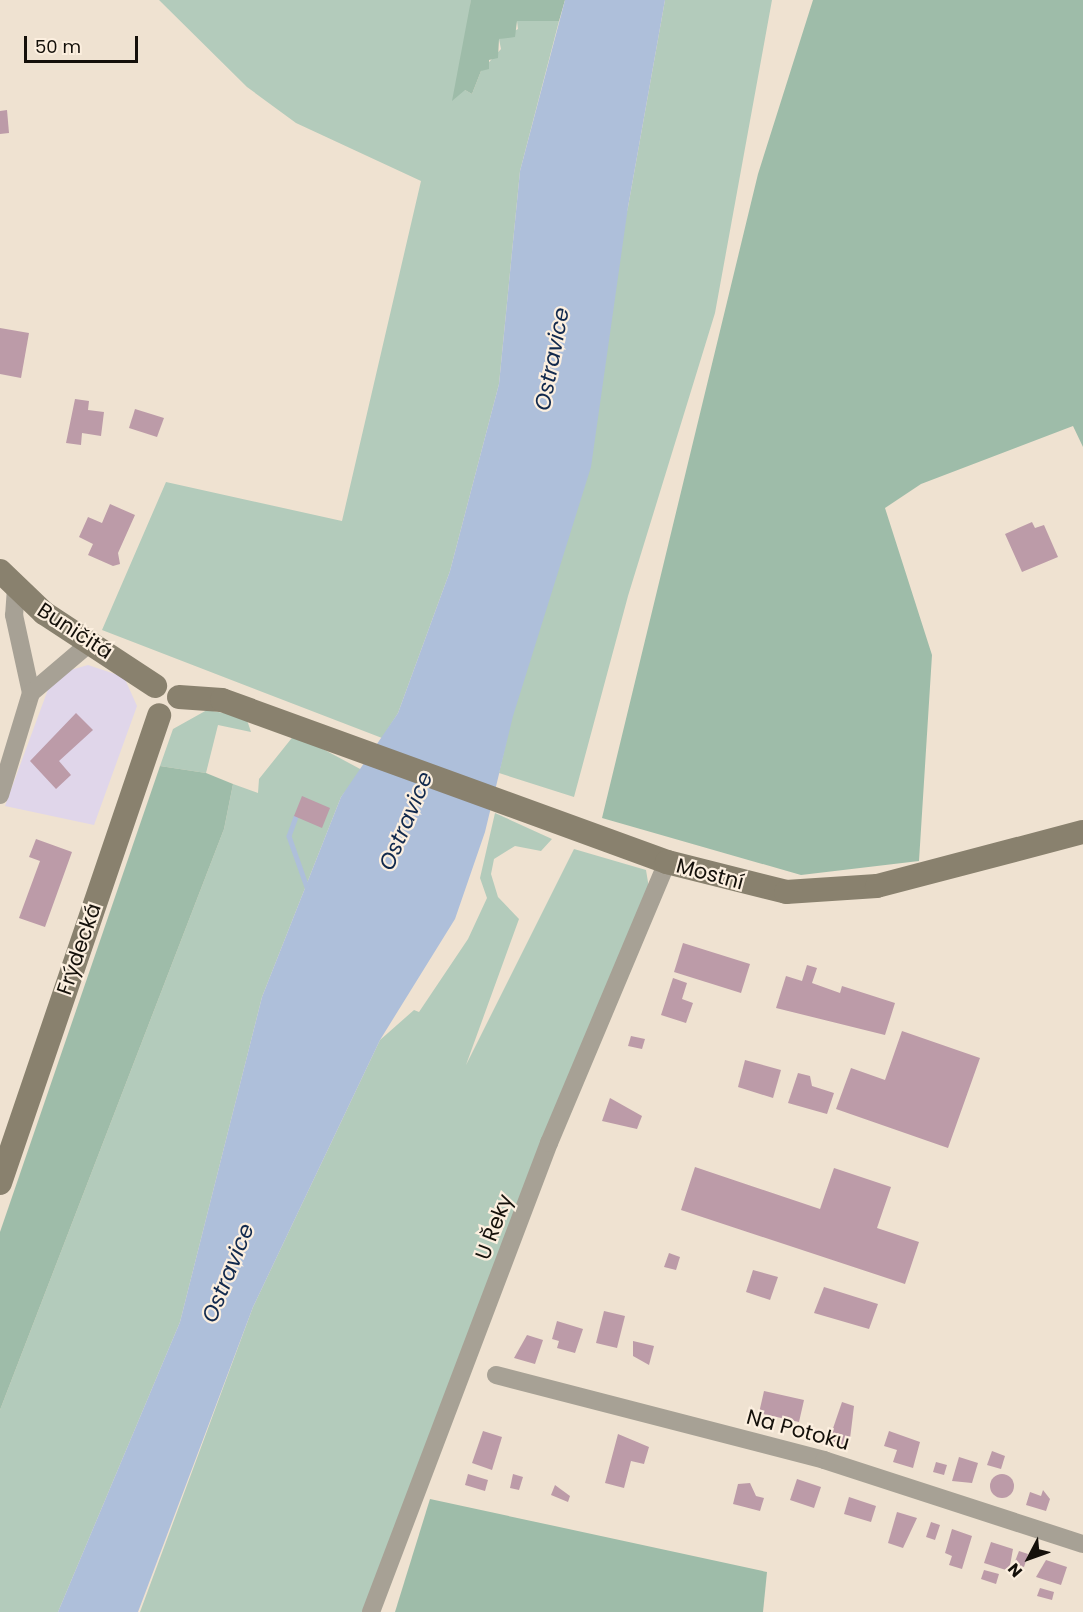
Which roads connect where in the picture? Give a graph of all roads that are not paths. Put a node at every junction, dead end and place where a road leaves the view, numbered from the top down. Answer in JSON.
{"nodes":[{"id":1,"x":8,"y":579,"type":"edge"},
{"id":2,"x":90,"y":643,"type":"junction"},
{"id":3,"x":154,"y":686,"type":"junction"},
{"id":4,"x":31,"y":693,"type":"junction"},
{"id":5,"x":179,"y":697,"type":"junction"},
{"id":6,"x":159,"y":716,"type":"junction"},
{"id":7,"x":0,"y":795,"type":"edge"},
{"id":8,"x":1083,"y":832,"type":"edge"},
{"id":9,"x":667,"y":862,"type":"junction"},
{"id":10,"x":0,"y":1183,"type":"edge"},
{"id":11,"x":496,"y":1376,"type":"dead end"},
{"id":12,"x":1083,"y":1544,"type":"edge"},
{"id":13,"x":371,"y":1612,"type":"edge"}],
"edges":[{"from":1,"to":2,"type":"main road","name":"Buničitá"},
{"from":1,"to":4,"type":"street"},
{"from":2,"to":3,"type":"main road","name":"Buničitá"},
{"from":2,"to":4,"type":"street"},
{"from":3,"to":5,"type":"main road"},
{"from":3,"to":6,"type":"main road"},
{"from":4,"to":7,"type":"street"},
{"from":5,"to":6,"type":"main road"},
{"from":5,"to":9,"type":"main road","name":"Mostní"},
{"from":6,"to":10,"type":"main road","name":"Frýdecká"},
{"from":8,"to":9,"type":"main road","name":"Mostní"},
{"from":9,"to":13,"type":"street","name":"U Řeky"},
{"from":11,"to":12,"type":"street","name":"Na Potoku"}]}
